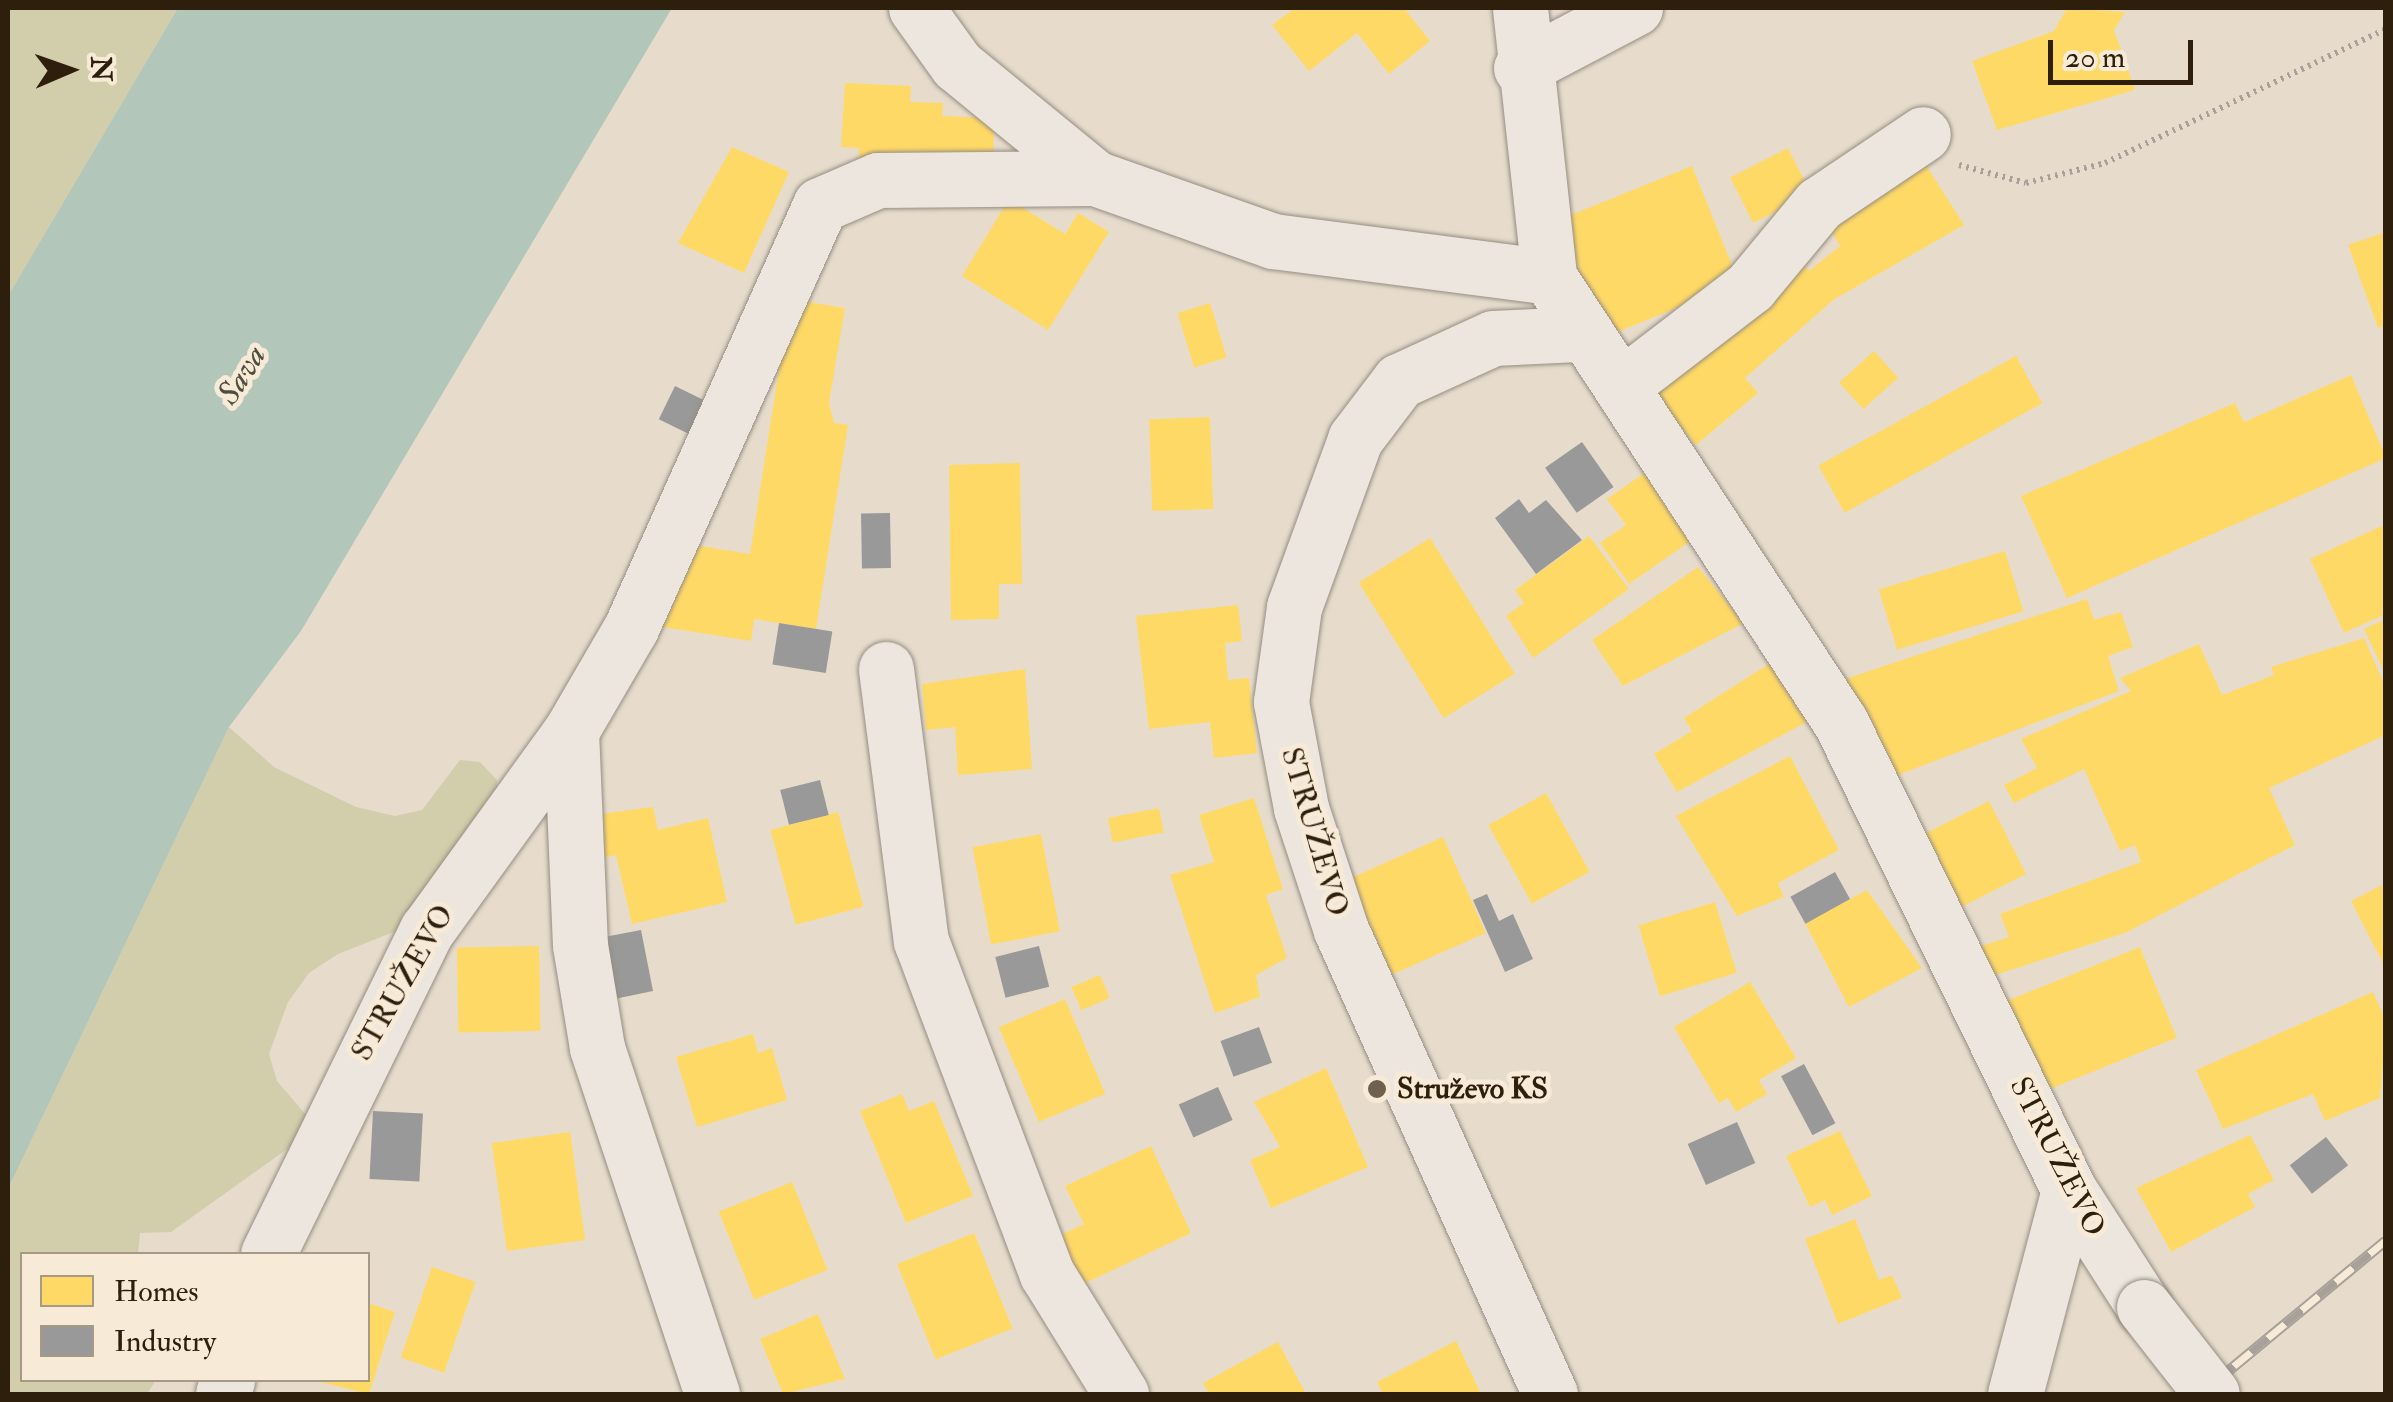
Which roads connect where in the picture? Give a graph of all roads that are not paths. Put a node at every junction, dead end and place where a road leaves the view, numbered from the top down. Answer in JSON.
{"nodes":[{"id":1,"x":916,"y":8,"type":"edge"},
{"id":2,"x":1520,"y":8,"type":"edge"},
{"id":3,"x":1635,"y":8,"type":"edge"},
{"id":4,"x":1521,"y":68,"type":"junction"},
{"id":5,"x":1923,"y":134,"type":"road end"},
{"id":6,"x":1095,"y":178,"type":"junction"},
{"id":7,"x":1549,"y":277,"type":"junction"},
{"id":8,"x":1578,"y":334,"type":"junction"},
{"id":9,"x":1620,"y":386,"type":"junction"},
{"id":10,"x":886,"y":669,"type":"dead end"},
{"id":11,"x":571,"y":731,"type":"junction"},
{"id":12,"x":2069,"y":1190,"type":"junction"},
{"id":13,"x":269,"y":1252,"type":"edge"},
{"id":14,"x":712,"y":1394,"type":"edge"},
{"id":15,"x":1121,"y":1394,"type":"edge"},
{"id":16,"x":1550,"y":1394,"type":"edge"},
{"id":17,"x":2015,"y":1394,"type":"edge"},
{"id":18,"x":2212,"y":1394,"type":"edge"}],
"edges":[{"from":1,"to":6,"type":"street","name":"STRUŽEVO"},
{"from":2,"to":4,"type":"street","name":"STRUŽEVO"},
{"from":3,"to":4,"type":"street"},
{"from":4,"to":7,"type":"street","name":"STRUŽEVO"},
{"from":5,"to":9,"type":"street"},
{"from":6,"to":7,"type":"street","name":"STRUŽEVO"},
{"from":6,"to":11,"type":"street","name":"STRUŽEVO"},
{"from":7,"to":8,"type":"street","name":"STRUŽEVO"},
{"from":8,"to":9,"type":"street","name":"STRUŽEVO"},
{"from":8,"to":16,"type":"street","name":"STRUŽEVO"},
{"from":9,"to":12,"type":"street","name":"STRUŽEVO"},
{"from":10,"to":15,"type":"street"},
{"from":11,"to":13,"type":"street","name":"STRUŽEVO"},
{"from":11,"to":14,"type":"street"},
{"from":12,"to":17,"type":"street"},
{"from":12,"to":18,"type":"street","name":"STRUŽEVO","bridge":true}]}
